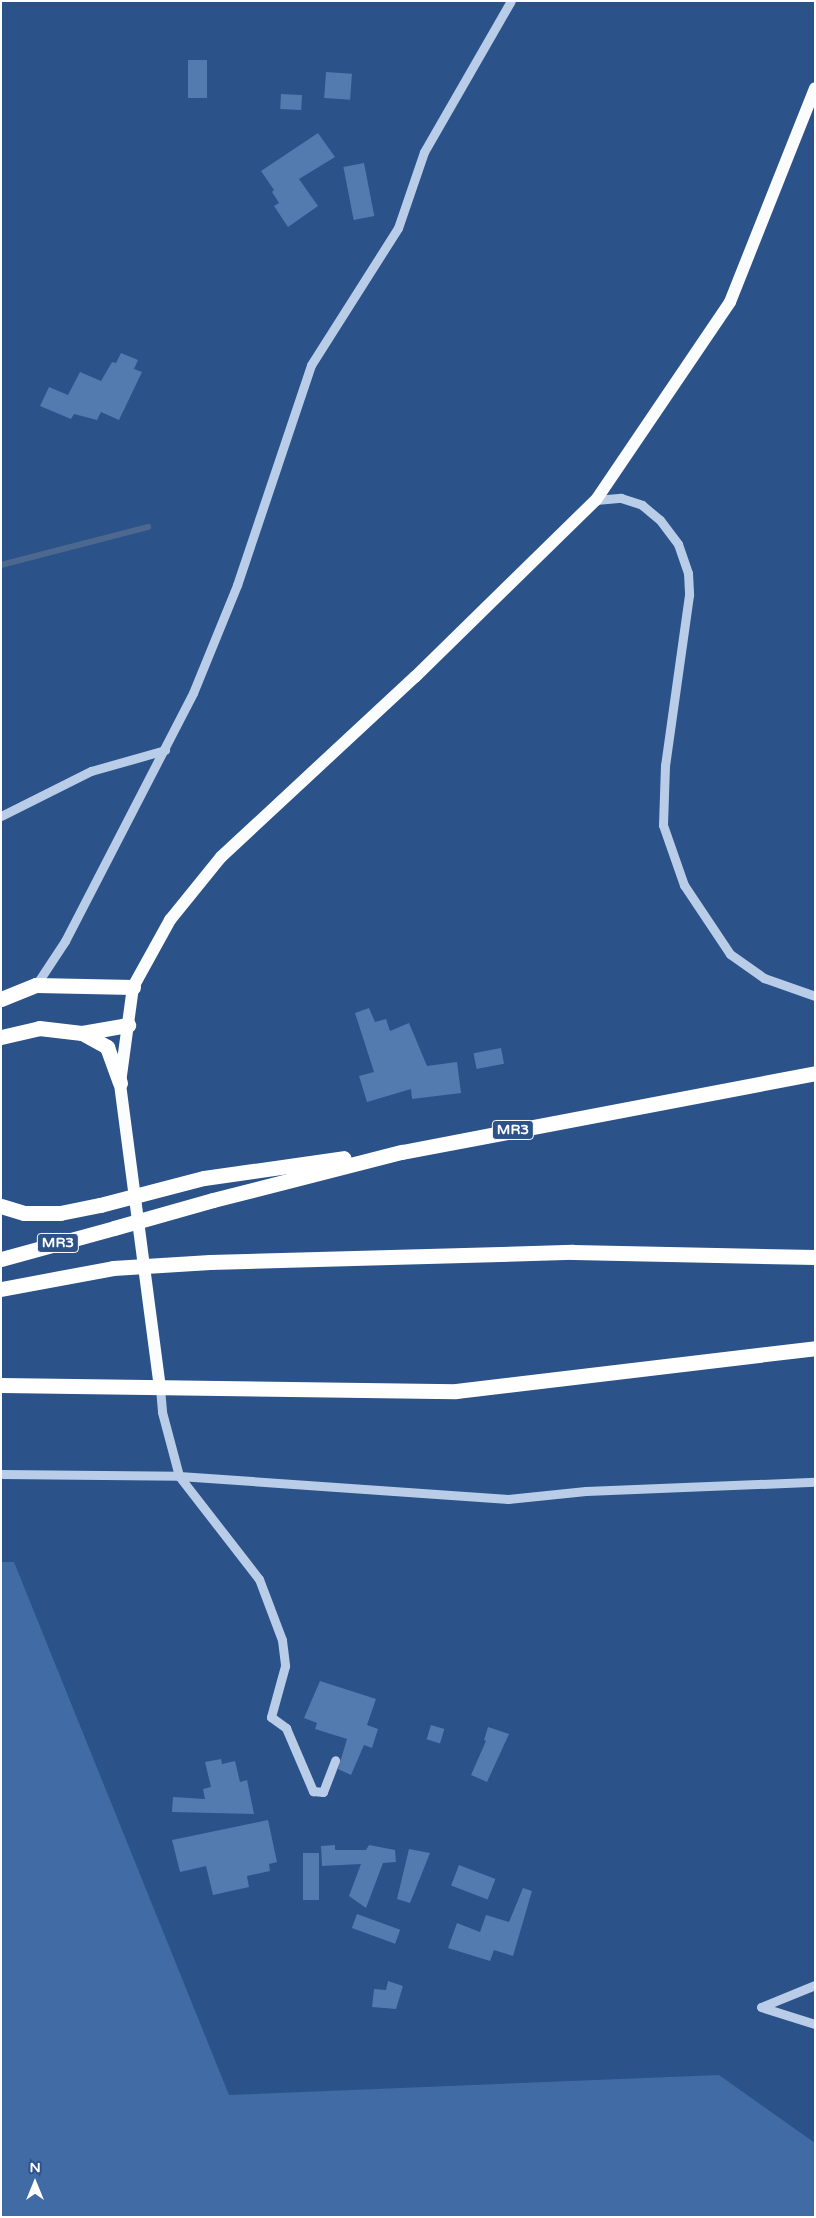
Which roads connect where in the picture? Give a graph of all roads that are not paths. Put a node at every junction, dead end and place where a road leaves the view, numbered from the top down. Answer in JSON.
{"nodes":[{"id":1,"x":511,"y":1,"type":"edge"},
{"id":2,"x":815,"y":88,"type":"edge"},
{"id":3,"x":596,"y":500,"type":"junction"},
{"id":4,"x":165,"y":750,"type":"junction"},
{"id":5,"x":1,"y":816,"type":"edge"},
{"id":6,"x":36,"y":985,"type":"junction"},
{"id":7,"x":133,"y":987,"type":"junction"},
{"id":8,"x":815,"y":996,"type":"edge"},
{"id":9,"x":1,"y":999,"type":"edge"},
{"id":10,"x":128,"y":1025,"type":"junction"},
{"id":11,"x":82,"y":1032,"type":"junction"},
{"id":12,"x":1,"y":1037,"type":"edge"},
{"id":13,"x":815,"y":1073,"type":"edge"},
{"id":14,"x":120,"y":1083,"type":"junction"},
{"id":15,"x":402,"y":1152,"type":"junction"},
{"id":16,"x":1,"y":1206,"type":"edge"},
{"id":17,"x":815,"y":1257,"type":"edge"},
{"id":18,"x":1,"y":1259,"type":"edge"},
{"id":19,"x":1,"y":1289,"type":"edge"},
{"id":20,"x":815,"y":1348,"type":"edge"},
{"id":21,"x":1,"y":1385,"type":"edge"},
{"id":22,"x":160,"y":1388,"type":"junction"},
{"id":23,"x":1,"y":1474,"type":"edge"},
{"id":24,"x":179,"y":1476,"type":"junction"},
{"id":25,"x":815,"y":1482,"type":"edge"},
{"id":26,"x":335,"y":1760,"type":"dead end"},
{"id":27,"x":815,"y":1986,"type":"edge"},
{"id":28,"x":815,"y":2024,"type":"edge"}],
"edges":[{"from":1,"to":4,"type":"street"},
{"from":2,"to":3,"type":"main road"},
{"from":3,"to":7,"type":"main road"},
{"from":3,"to":8,"type":"street"},
{"from":4,"to":5,"type":"street"},
{"from":4,"to":6,"type":"street"},
{"from":6,"to":7,"type":"highway"},
{"from":6,"to":9,"type":"highway"},
{"from":7,"to":10,"type":"main road"},
{"from":10,"to":11,"type":"highway"},
{"from":10,"to":14,"type":"main road"},
{"from":11,"to":12,"type":"highway"},
{"from":11,"to":14,"type":"highway"},
{"from":13,"to":15,"type":"highway","number":"MR3"},
{"from":14,"to":22,"type":"main road"},
{"from":15,"to":16,"type":"highway","bridge":true},
{"from":15,"to":18,"type":"highway","number":"MR3","bridge":true},
{"from":17,"to":19,"type":"highway","number":"MR3","bridge":true},
{"from":20,"to":22,"type":"highway"},
{"from":21,"to":22,"type":"highway"},
{"from":22,"to":24,"type":"street"},
{"from":23,"to":24,"type":"street"},
{"from":24,"to":25,"type":"street"},
{"from":24,"to":26,"type":"street"},
{"from":27,"to":28,"type":"street"}]}
